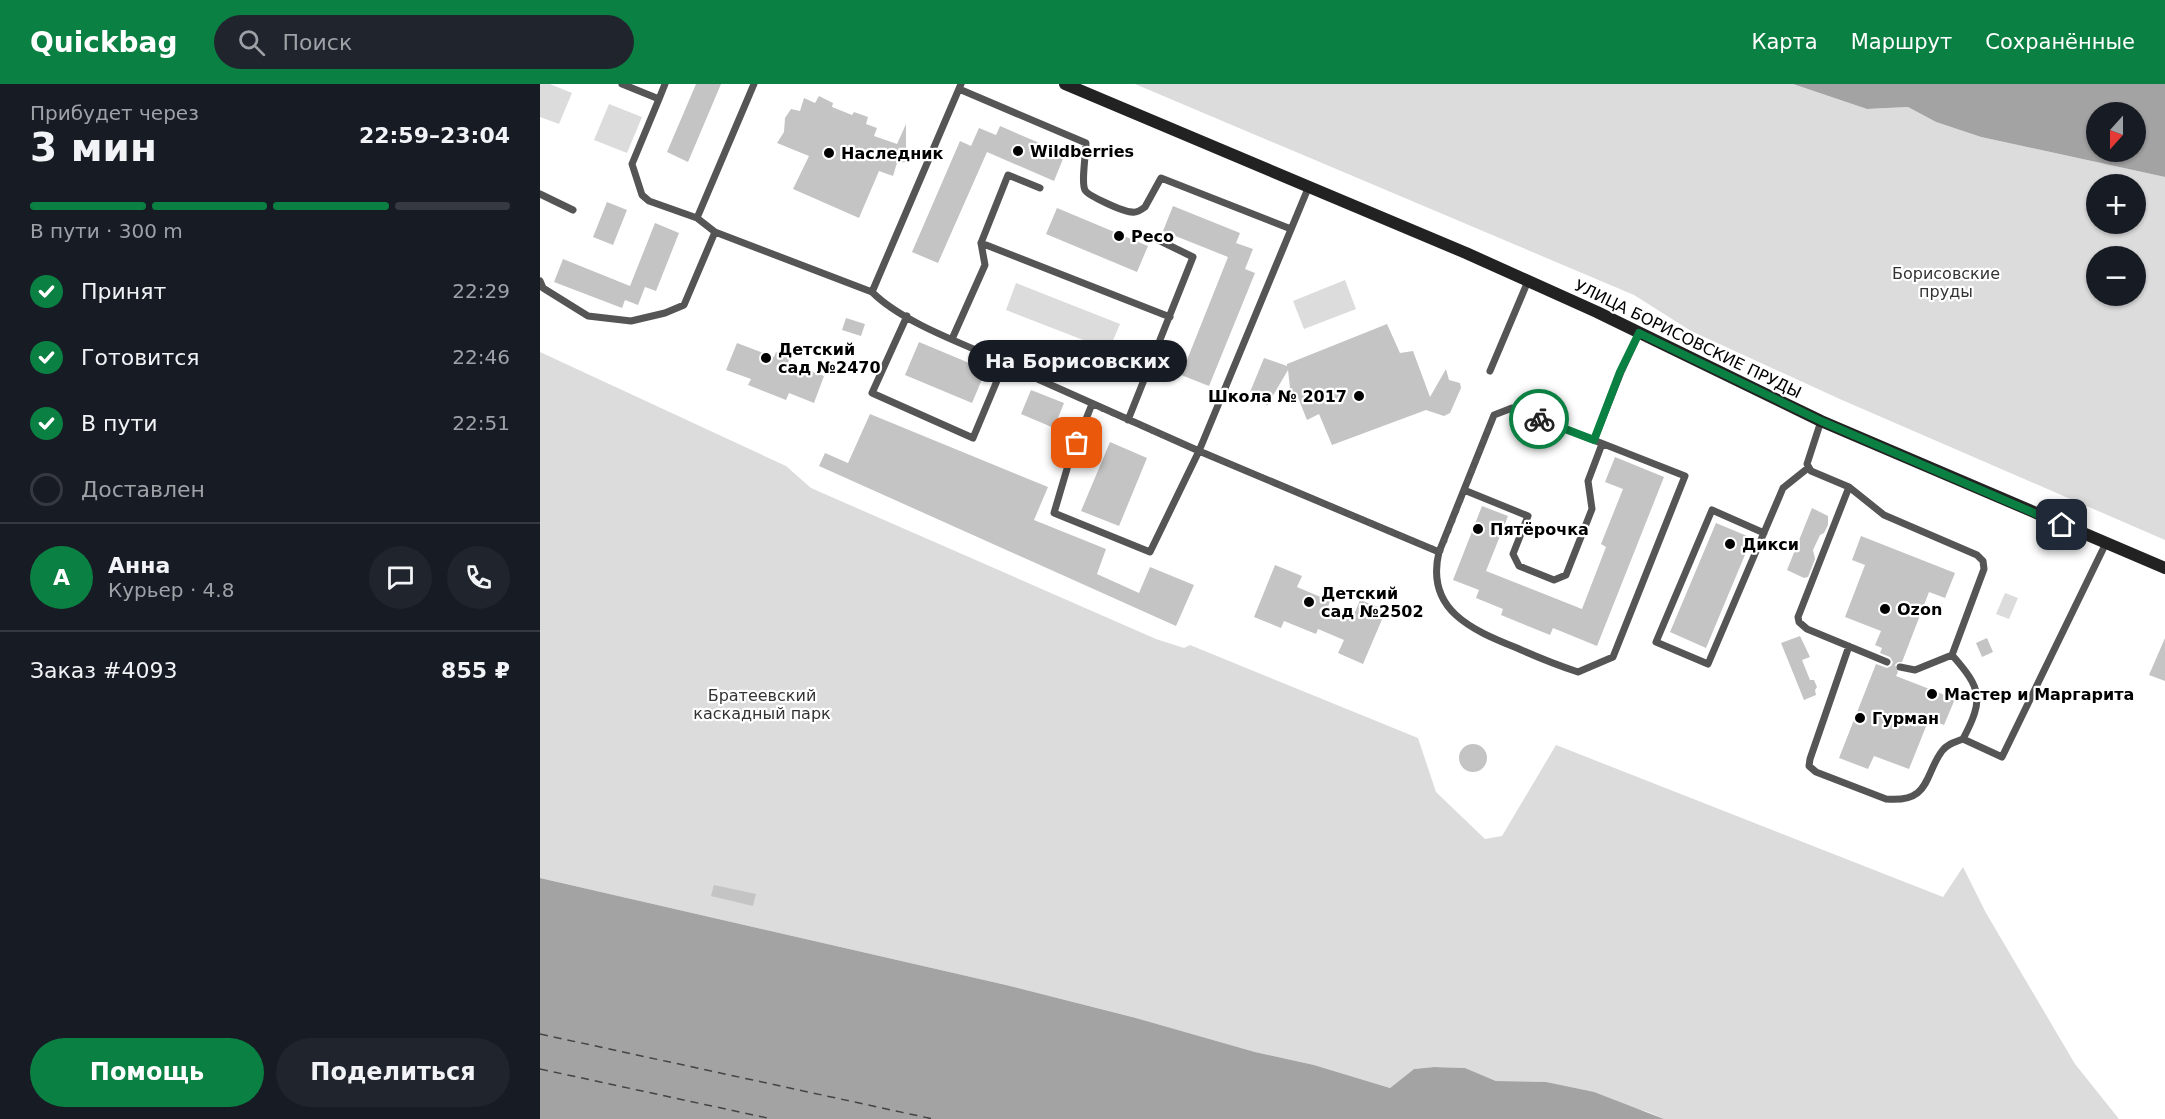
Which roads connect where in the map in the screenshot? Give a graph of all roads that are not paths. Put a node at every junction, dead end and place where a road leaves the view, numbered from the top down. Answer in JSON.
{"nodes":[{"id":1,"x":622,"y":84,"type":"edge"},
{"id":2,"x":665,"y":84,"type":"edge"},
{"id":3,"x":754,"y":84,"type":"edge"},
{"id":4,"x":1065,"y":84,"type":"edge"},
{"id":5,"x":960,"y":86,"type":"edge"},
{"id":6,"x":659,"y":99,"type":"junction"},
{"id":7,"x":1309,"y":186,"type":"junction"},
{"id":8,"x":1040,"y":188,"type":"dead end"},
{"id":9,"x":540,"y":194,"type":"edge"},
{"id":10,"x":573,"y":210,"type":"dead end"},
{"id":11,"x":698,"y":218,"type":"junction"},
{"id":12,"x":1291,"y":229,"type":"junction"},
{"id":13,"x":715,"y":232,"type":"junction"},
{"id":14,"x":1156,"y":239,"type":"dead end"},
{"id":15,"x":981,"y":243,"type":"junction"},
{"id":16,"x":540,"y":281,"type":"edge"},
{"id":17,"x":1528,"y":281,"type":"junction"},
{"id":18,"x":872,"y":292,"type":"junction"},
{"id":19,"x":907,"y":316,"type":"junction"},
{"id":20,"x":1170,"y":317,"type":"junction"},
{"id":21,"x":1639,"y":333,"type":"junction"},
{"id":22,"x":952,"y":339,"type":"junction"},
{"id":23,"x":1004,"y":364,"type":"junction"},
{"id":24,"x":1490,"y":371,"type":"dead end"},
{"id":25,"x":1092,"y":404,"type":"junction"},
{"id":26,"x":1128,"y":420,"type":"junction"},
{"id":27,"x":1821,"y":421,"type":"junction"},
{"id":28,"x":1594,"y":440,"type":"junction"},
{"id":29,"x":1602,"y":444,"type":"junction"},
{"id":30,"x":1199,"y":451,"type":"junction"},
{"id":31,"x":1808,"y":468,"type":"junction"},
{"id":32,"x":1849,"y":487,"type":"junction"},
{"id":33,"x":1464,"y":490,"type":"junction"},
{"id":34,"x":1764,"y":532,"type":"junction"},
{"id":35,"x":2106,"y":543,"type":"junction"},
{"id":36,"x":1440,"y":552,"type":"junction"},
{"id":37,"x":2165,"y":568,"type":"edge"},
{"id":38,"x":1849,"y":646,"type":"junction"},
{"id":39,"x":1952,"y":655,"type":"junction"},
{"id":40,"x":1887,"y":662,"type":"dead end"},
{"id":41,"x":1900,"y":667,"type":"dead end"},
{"id":42,"x":1963,"y":739,"type":"junction"}],
"edges":[{"from":1,"to":6,"type":"lane"},
{"from":2,"to":6,"type":"lane"},
{"from":3,"to":11,"type":"lane"},
{"from":4,"to":7,"type":"main road","name":"УЛИЦА БОРИСОВСКИЕ ПРУДЫ"},
{"from":5,"to":12,"type":"lane"},
{"from":5,"to":18,"type":"lane"},
{"from":6,"to":11,"type":"lane"},
{"from":7,"to":12,"type":"lane"},
{"from":7,"to":17,"type":"main road","name":"УЛИЦА БОРИСОВСКИЕ ПРУДЫ"},
{"from":8,"to":15,"type":"lane"},
{"from":9,"to":10,"type":"lane"},
{"from":11,"to":13,"type":"lane"},
{"from":12,"to":30,"type":"lane"},
{"from":13,"to":16,"type":"lane"},
{"from":13,"to":18,"type":"lane"},
{"from":14,"to":20,"type":"lane"},
{"from":15,"to":20,"type":"lane"},
{"from":15,"to":22,"type":"lane"},
{"from":17,"to":21,"type":"main road","name":"УЛИЦА БОРИСОВСКИЕ ПРУДЫ"},
{"from":17,"to":24,"type":"lane"},
{"from":18,"to":19,"type":"lane"},
{"from":19,"to":22,"type":"lane"},
{"from":19,"to":23,"type":"lane"},
{"from":20,"to":26,"type":"lane"},
{"from":21,"to":27,"type":"main road","name":"УЛИЦА БОРИСОВСКИЕ ПРУДЫ"},
{"from":21,"to":28,"type":"lane"},
{"from":22,"to":23,"type":"lane"},
{"from":23,"to":25,"type":"lane"},
{"from":25,"to":26,"type":"lane"},
{"from":25,"to":30,"type":"lane"},
{"from":26,"to":30,"type":"lane"},
{"from":27,"to":31,"type":"lane"},
{"from":27,"to":35,"type":"main road","name":"УЛИЦА БОРИСОВСКИЕ ПРУДЫ"},
{"from":28,"to":29,"type":"lane"},
{"from":28,"to":33,"type":"lane"},
{"from":29,"to":33,"type":"lane"},
{"from":29,"to":36,"type":"lane"},
{"from":30,"to":36,"type":"lane"},
{"from":31,"to":32,"type":"lane"},
{"from":31,"to":34,"type":"lane"},
{"from":32,"to":38,"type":"lane"},
{"from":32,"to":39,"type":"lane"},
{"from":33,"to":36,"type":"lane"},
{"from":34,"to":34,"type":"lane"},
{"from":35,"to":37,"type":"main road","name":"УЛИЦА БОРИСОВСКИЕ ПРУДЫ"},
{"from":35,"to":42,"type":"lane"},
{"from":38,"to":40,"type":"lane"},
{"from":38,"to":42,"type":"lane"},
{"from":39,"to":41,"type":"lane"},
{"from":39,"to":42,"type":"lane"}]}
